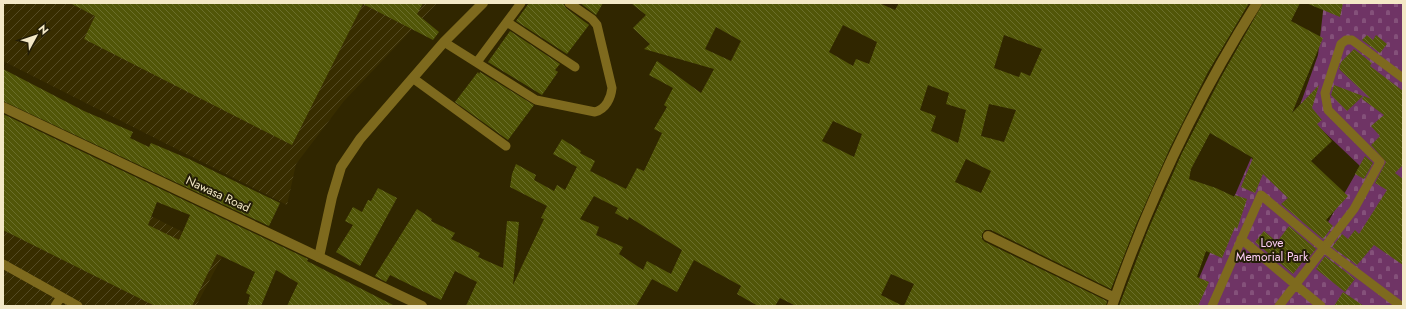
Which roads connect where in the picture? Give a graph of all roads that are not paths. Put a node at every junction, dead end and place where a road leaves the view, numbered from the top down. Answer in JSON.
{"nodes":[{"id":1,"x":483,"y":3,"type":"edge"},
{"id":2,"x":520,"y":3,"type":"edge"},
{"id":3,"x":569,"y":3,"type":"edge"},
{"id":4,"x":1257,"y":3,"type":"edge"},
{"id":5,"x":507,"y":22,"type":"junction"},
{"id":6,"x":444,"y":42,"type":"junction"},
{"id":7,"x":476,"y":62,"type":"junction"},
{"id":8,"x":575,"y":67,"type":"dead end"},
{"id":9,"x":1403,"y":78,"type":"edge"},
{"id":10,"x":414,"y":79,"type":"junction"},
{"id":11,"x":3,"y":107,"type":"edge"},
{"id":12,"x":506,"y":146,"type":"dead end"},
{"id":13,"x":988,"y":236,"type":"dead end"},
{"id":14,"x":1241,"y":239,"type":"junction"},
{"id":15,"x":1324,"y":248,"type":"junction"},
{"id":16,"x":319,"y":257,"type":"junction"},
{"id":17,"x":3,"y":264,"type":"edge"},
{"id":18,"x":1295,"y":286,"type":"junction"},
{"id":19,"x":61,"y":296,"type":"junction"},
{"id":20,"x":1113,"y":302,"type":"edge"},
{"id":21,"x":55,"y":306,"type":"edge"},
{"id":22,"x":78,"y":306,"type":"edge"},
{"id":23,"x":422,"y":306,"type":"edge"},
{"id":24,"x":1212,"y":306,"type":"edge"},
{"id":25,"x":1279,"y":306,"type":"edge"},
{"id":26,"x":1322,"y":306,"type":"edge"},
{"id":27,"x":1401,"y":306,"type":"edge"}],
"edges":[{"from":1,"to":6,"type":"street"},
{"from":2,"to":5,"type":"lane"},
{"from":3,"to":7,"type":"lane"},
{"from":4,"to":20,"type":"street"},
{"from":5,"to":7,"type":"lane"},
{"from":5,"to":8,"type":"lane"},
{"from":6,"to":7,"type":"lane"},
{"from":6,"to":10,"type":"street"},
{"from":9,"to":15,"type":"lane"},
{"from":10,"to":12,"type":"lane"},
{"from":10,"to":16,"type":"street"},
{"from":11,"to":16,"type":"street","name":"Nawasa Road"},
{"from":13,"to":20,"type":"street"},
{"from":14,"to":15,"type":"lane"},
{"from":14,"to":18,"type":"lane"},
{"from":14,"to":24,"type":"lane"},
{"from":15,"to":18,"type":"lane"},
{"from":15,"to":27,"type":"lane"},
{"from":16,"to":23,"type":"street","name":"Nawasa Road"},
{"from":17,"to":19,"type":"lane"},
{"from":18,"to":25,"type":"lane"},
{"from":18,"to":26,"type":"lane"},
{"from":19,"to":21,"type":"lane"},
{"from":19,"to":22,"type":"lane"}]}
